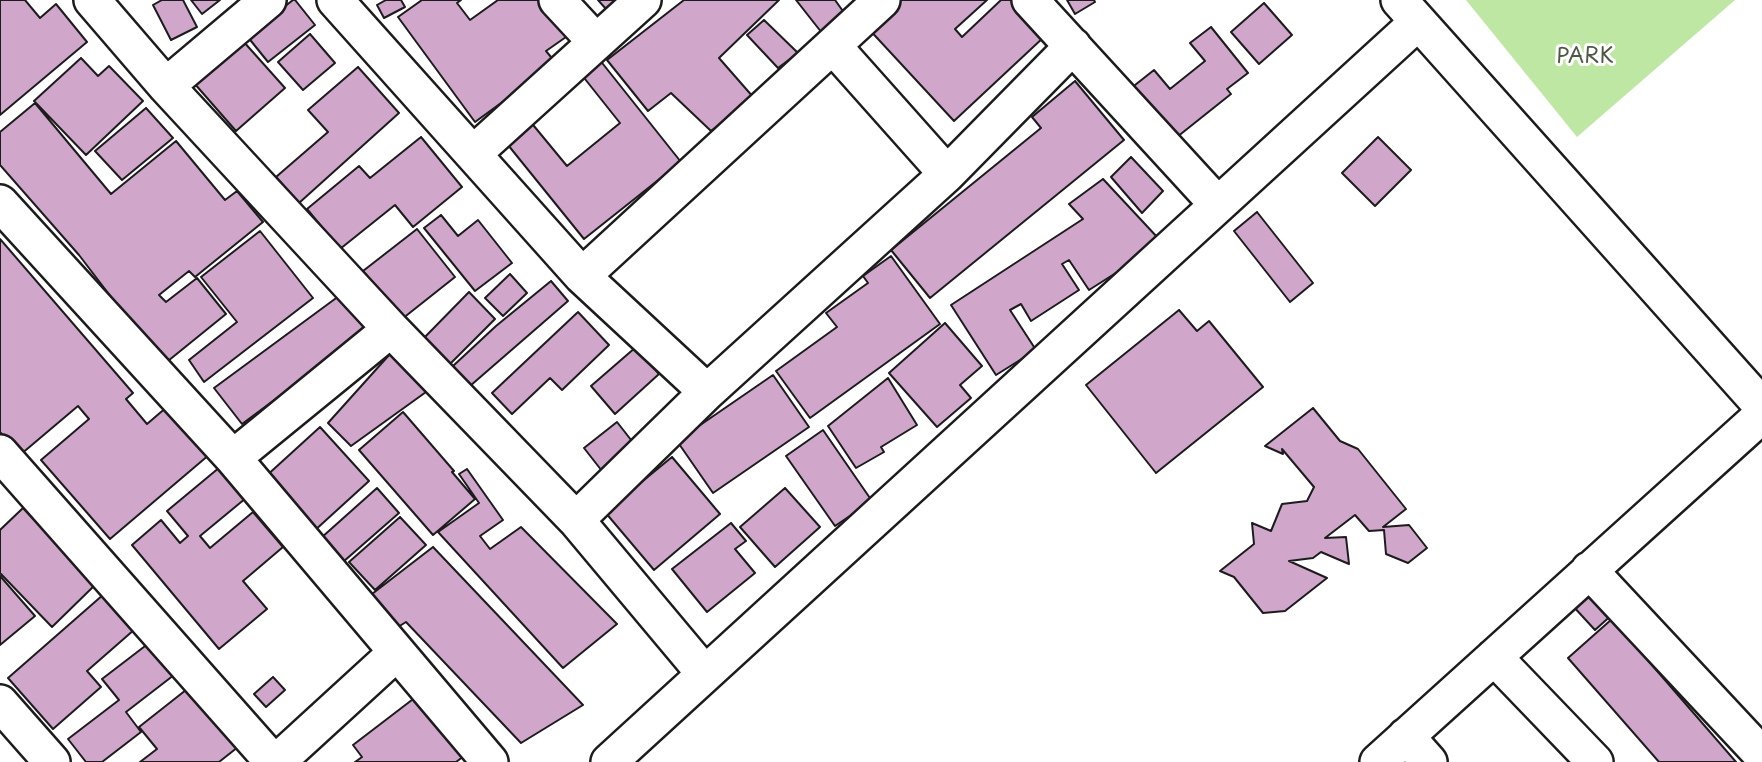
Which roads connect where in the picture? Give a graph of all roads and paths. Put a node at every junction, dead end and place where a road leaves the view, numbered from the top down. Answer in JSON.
{"nodes":[{"id":1,"x":92,"y":0,"type":"edge"},
{"id":2,"x":268,"y":0,"type":"edge"},
{"id":3,"x":335,"y":0,"type":"edge"},
{"id":4,"x":557,"y":0,"type":"edge"},
{"id":5,"x":643,"y":0,"type":"edge"},
{"id":6,"x":882,"y":0,"type":"edge"},
{"id":7,"x":1030,"y":0,"type":"edge"},
{"id":8,"x":1409,"y":11,"type":"edge"},
{"id":9,"x":596,"y":42,"type":"junction"},
{"id":10,"x":834,"y":46,"type":"junction"},
{"id":11,"x":1073,"y":46,"type":"junction"},
{"id":12,"x":166,"y":86,"type":"junction"},
{"id":13,"x":474,"y":153,"type":"junction"},
{"id":14,"x":947,"y":174,"type":"junction"},
{"id":15,"x":0,"y":203,"type":"edge"},
{"id":16,"x":1218,"y":205,"type":"junction"},
{"id":17,"x":582,"y":276,"type":"junction"},
{"id":18,"x":391,"y":330,"type":"junction"},
{"id":19,"x":707,"y":392,"type":"junction"},
{"id":20,"x":1762,"y":406,"type":"edge"},
{"id":21,"x":1762,"y":415,"type":"edge"},
{"id":22,"x":233,"y":458,"type":"junction"},
{"id":23,"x":6,"y":473,"type":"edge"},
{"id":24,"x":576,"y":520,"type":"junction"},
{"id":25,"x":1589,"y":570,"type":"junction"},
{"id":26,"x":396,"y":653,"type":"junction"},
{"id":27,"x":1494,"y":657,"type":"junction"},
{"id":28,"x":705,"y":674,"type":"junction"},
{"id":29,"x":0,"y":703,"type":"edge"},
{"id":30,"x":1406,"y":736,"type":"junction"},
{"id":31,"x":1762,"y":755,"type":"edge"},
{"id":32,"x":52,"y":762,"type":"edge"},
{"id":33,"x":275,"y":762,"type":"edge"},
{"id":34,"x":490,"y":762,"type":"edge"},
{"id":35,"x":609,"y":762,"type":"edge"},
{"id":36,"x":1378,"y":762,"type":"edge"},
{"id":37,"x":1429,"y":762,"type":"edge"},
{"id":38,"x":1595,"y":762,"type":"edge"}],
"edges":[{"from":1,"to":12,"type":"street"},
{"from":2,"to":12,"type":"street"},
{"from":3,"to":13,"type":"street"},
{"from":4,"to":9,"type":"street"},
{"from":5,"to":9,"type":"street"},
{"from":6,"to":10,"type":"street"},
{"from":7,"to":11,"type":"street"},
{"from":8,"to":16,"type":"street"},
{"from":8,"to":20,"type":"street"},
{"from":9,"to":13,"type":"street"},
{"from":10,"to":14,"type":"street"},
{"from":10,"to":17,"type":"street"},
{"from":11,"to":14,"type":"street"},
{"from":11,"to":16,"type":"street"},
{"from":12,"to":18,"type":"street"},
{"from":13,"to":17,"type":"street"},
{"from":14,"to":19,"type":"street"},
{"from":15,"to":22,"type":"street"},
{"from":16,"to":28,"type":"street"},
{"from":17,"to":19,"type":"street"},
{"from":18,"to":22,"type":"street"},
{"from":18,"to":24,"type":"street"},
{"from":19,"to":24,"type":"street"},
{"from":21,"to":25,"type":"street"},
{"from":22,"to":26,"type":"street"},
{"from":23,"to":33,"type":"street"},
{"from":24,"to":28,"type":"street"},
{"from":25,"to":27,"type":"street"},
{"from":25,"to":31,"type":"street"},
{"from":26,"to":33,"type":"street"},
{"from":26,"to":34,"type":"street"},
{"from":27,"to":30,"type":"street"},
{"from":27,"to":38,"type":"street"},
{"from":28,"to":35,"type":"street"},
{"from":29,"to":32,"type":"street"},
{"from":30,"to":36,"type":"street"},
{"from":30,"to":37,"type":"street"}]}
